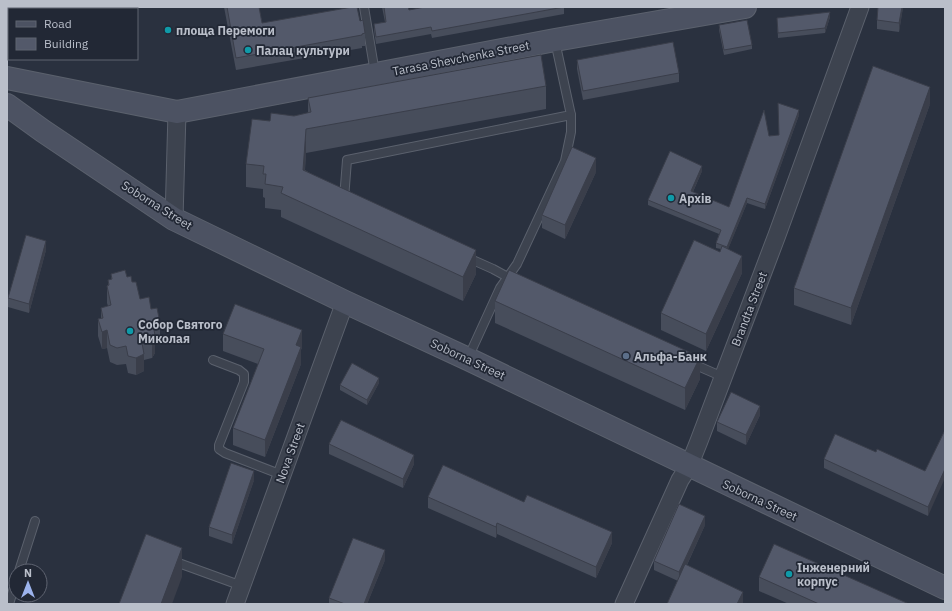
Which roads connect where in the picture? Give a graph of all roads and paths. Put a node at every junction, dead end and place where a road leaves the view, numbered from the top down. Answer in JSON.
{"nodes":[{"id":1,"x":364,"y":7,"type":"edge"},
{"id":2,"x":745,"y":7,"type":"edge"},
{"id":3,"x":860,"y":7,"type":"edge"},
{"id":4,"x":555,"y":40,"type":"junction"},
{"id":5,"x":375,"y":74,"type":"junction"},
{"id":6,"x":7,"y":78,"type":"edge"},
{"id":7,"x":7,"y":105,"type":"edge"},
{"id":8,"x":177,"y":112,"type":"junction"},
{"id":9,"x":571,"y":115,"type":"junction"},
{"id":10,"x":352,"y":203,"type":"edge"},
{"id":11,"x":174,"y":219,"type":"junction"},
{"id":12,"x":457,"y":252,"type":"edge"},
{"id":13,"x":508,"y":277,"type":"junction"},
{"id":14,"x":524,"y":286,"type":"edge"},
{"id":15,"x":345,"y":302,"type":"junction"},
{"id":16,"x":680,"y":358,"type":"edge"},
{"id":17,"x":468,"y":359,"type":"junction"},
{"id":18,"x":213,"y":360,"type":"dead end"},
{"id":19,"x":723,"y":377,"type":"junction"},
{"id":20,"x":689,"y":466,"type":"junction"},
{"id":21,"x":282,"y":475,"type":"junction"},
{"id":22,"x":34,"y":521,"type":"dead end"},
{"id":23,"x":162,"y":557,"type":"edge"},
{"id":24,"x":21,"y":563,"type":"edge"},
{"id":25,"x":242,"y":586,"type":"junction"},
{"id":26,"x":945,"y":588,"type":"edge"},
{"id":27,"x":235,"y":604,"type":"edge"},
{"id":28,"x":624,"y":604,"type":"edge"}],
"edges":[{"from":1,"to":5,"type":"lane"},
{"from":2,"to":4,"type":"main road","name":"Tarasa Shevchenka Street"},
{"from":3,"to":19,"type":"street","name":"Brandta Street"},
{"from":4,"to":5,"type":"main road","name":"Tarasa Shevchenka Street"},
{"from":4,"to":9,"type":"lane"},
{"from":5,"to":8,"type":"main road","name":"Tarasa Shevchenka Street"},
{"from":6,"to":8,"type":"main road"},
{"from":7,"to":11,"type":"main road","name":"Soborna Street"},
{"from":8,"to":11,"type":"street"},
{"from":9,"to":10,"type":"lane"},
{"from":9,"to":13,"type":"lane"},
{"from":11,"to":15,"type":"main road","name":"Soborna Street"},
{"from":12,"to":13,"type":"lane"},
{"from":13,"to":14,"type":"lane"},
{"from":13,"to":17,"type":"lane"},
{"from":15,"to":17,"type":"main road","name":"Soborna Street"},
{"from":15,"to":21,"type":"street","name":"Nova Street"},
{"from":16,"to":19,"type":"lane"},
{"from":17,"to":20,"type":"main road","name":"Soborna Street"},
{"from":18,"to":21,"type":"lane"},
{"from":19,"to":20,"type":"street","name":"Brandta Street"},
{"from":20,"to":26,"type":"main road","name":"Soborna Street"},
{"from":20,"to":28,"type":"street","name":"Brandta Street"},
{"from":21,"to":25,"type":"street","name":"Nova Street"},
{"from":22,"to":24,"type":"lane"},
{"from":23,"to":25,"type":"lane"},
{"from":25,"to":27,"type":"street","name":"Nova Street"}]}
